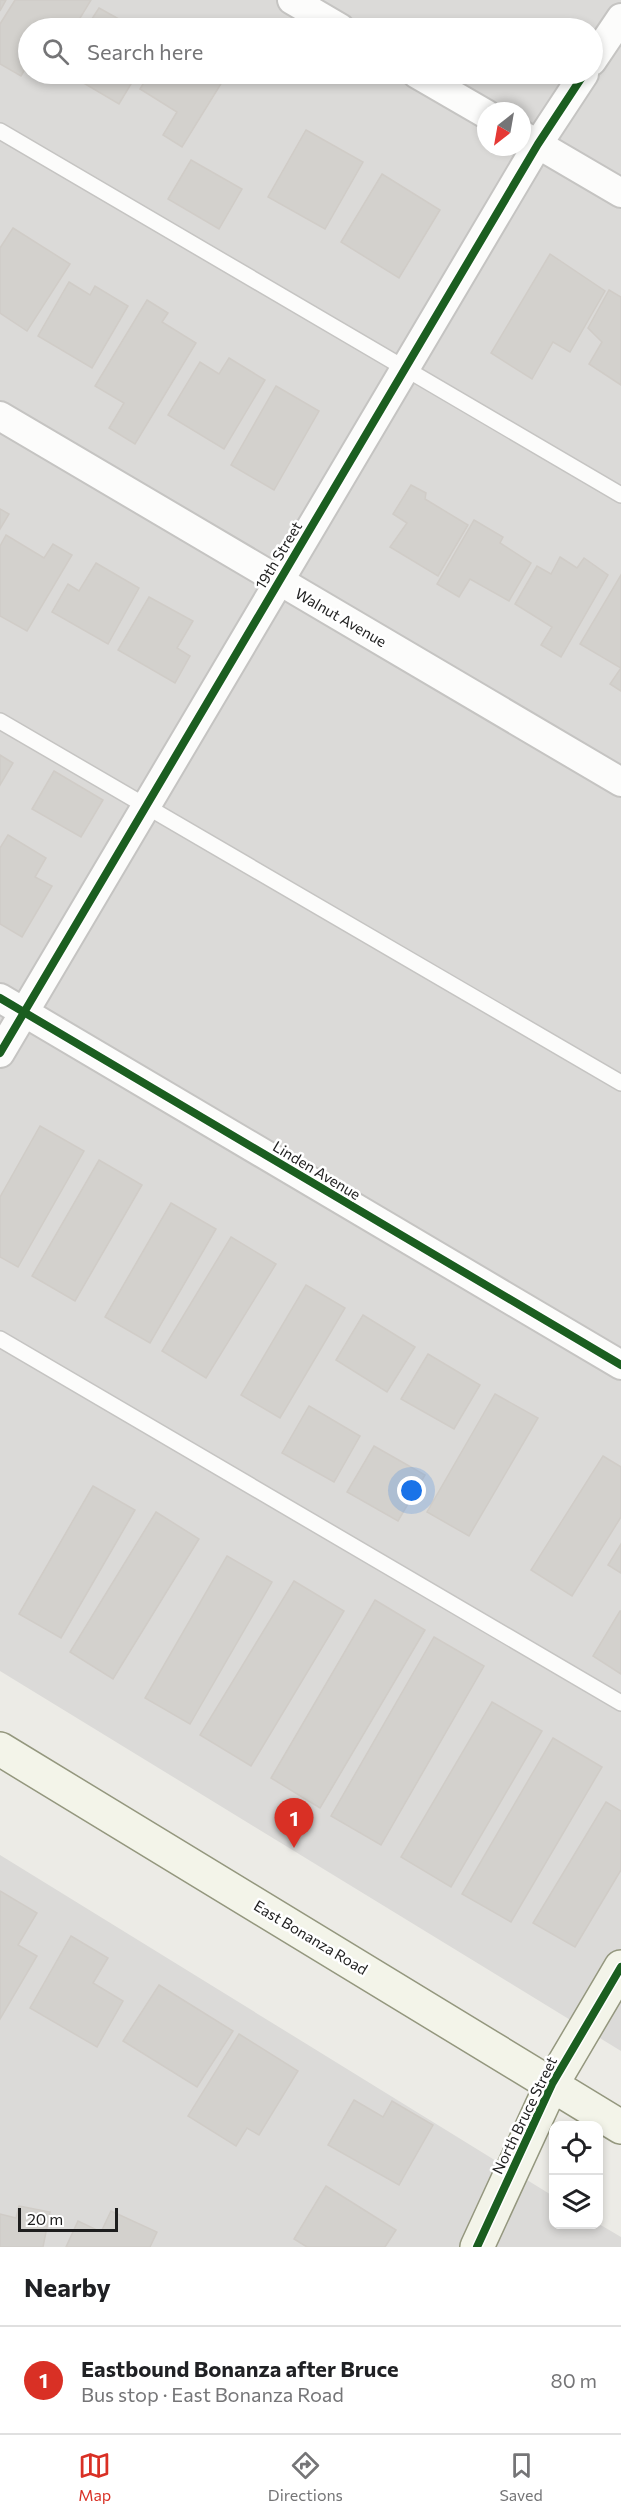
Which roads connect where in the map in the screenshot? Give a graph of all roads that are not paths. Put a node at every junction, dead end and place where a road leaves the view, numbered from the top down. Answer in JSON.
{"nodes":[{"id":1,"x":292,"y":0,"type":"edge"},
{"id":2,"x":323,"y":18,"type":"edge"},
{"id":3,"x":621,"y":18,"type":"edge"},
{"id":4,"x":603,"y":45,"type":"edge"},
{"id":5,"x":434,"y":84,"type":"edge"},
{"id":6,"x":576,"y":84,"type":"edge"},
{"id":7,"x":477,"y":109,"type":"edge"},
{"id":8,"x":0,"y":131,"type":"edge"},
{"id":9,"x":531,"y":139,"type":"edge"},
{"id":10,"x":531,"y":141,"type":"edge"},
{"id":11,"x":521,"y":156,"type":"edge"},
{"id":12,"x":621,"y":193,"type":"edge"},
{"id":13,"x":405,"y":369,"type":"junction"},
{"id":14,"x":0,"y":416,"type":"edge"},
{"id":15,"x":621,"y":495,"type":"edge"},
{"id":16,"x":278,"y":580,"type":"junction"},
{"id":17,"x":0,"y":721,"type":"edge"},
{"id":18,"x":621,"y":782,"type":"edge"},
{"id":19,"x":145,"y":806,"type":"junction"},
{"id":20,"x":0,"y":998,"type":"edge"},
{"id":21,"x":24,"y":1012,"type":"junction"},
{"id":22,"x":0,"y":1053,"type":"edge"},
{"id":23,"x":621,"y":1083,"type":"edge"},
{"id":24,"x":0,"y":1339,"type":"edge"},
{"id":25,"x":621,"y":1365,"type":"edge"},
{"id":26,"x":621,"y":1703,"type":"edge"},
{"id":27,"x":0,"y":1749,"type":"edge"},
{"id":28,"x":621,"y":1967,"type":"edge"},
{"id":29,"x":552,"y":2084,"type":"junction"},
{"id":30,"x":621,"y":2127,"type":"edge"},
{"id":31,"x":477,"y":2247,"type":"edge"}],
"edges":[{"from":1,"to":2,"type":"street"},
{"from":3,"to":4,"type":"street"},
{"from":5,"to":7,"type":"street"},
{"from":6,"to":9,"type":"street","name":"19th Street"},
{"from":8,"to":13,"type":"lane"},
{"from":10,"to":12,"type":"street"},
{"from":11,"to":13,"type":"street","name":"19th Street"},
{"from":13,"to":15,"type":"lane"},
{"from":13,"to":16,"type":"street","name":"19th Street"},
{"from":14,"to":16,"type":"street","name":"Walnut Avenue"},
{"from":16,"to":18,"type":"street","name":"Walnut Avenue"},
{"from":16,"to":19,"type":"street","name":"19th Street"},
{"from":17,"to":19,"type":"lane"},
{"from":19,"to":21,"type":"street","name":"19th Street"},
{"from":19,"to":23,"type":"lane"},
{"from":20,"to":21,"type":"street","name":"Linden Avenue"},
{"from":21,"to":22,"type":"street","name":"19th Street"},
{"from":21,"to":25,"type":"street","name":"Linden Avenue"},
{"from":24,"to":26,"type":"lane"},
{"from":27,"to":29,"type":"main road","name":"East Bonanza Road"},
{"from":28,"to":29,"type":"main road","name":"North Bruce Street"},
{"from":29,"to":30,"type":"main road","name":"East Bonanza Road"},
{"from":29,"to":31,"type":"main road","name":"North Bruce Street"}]}
